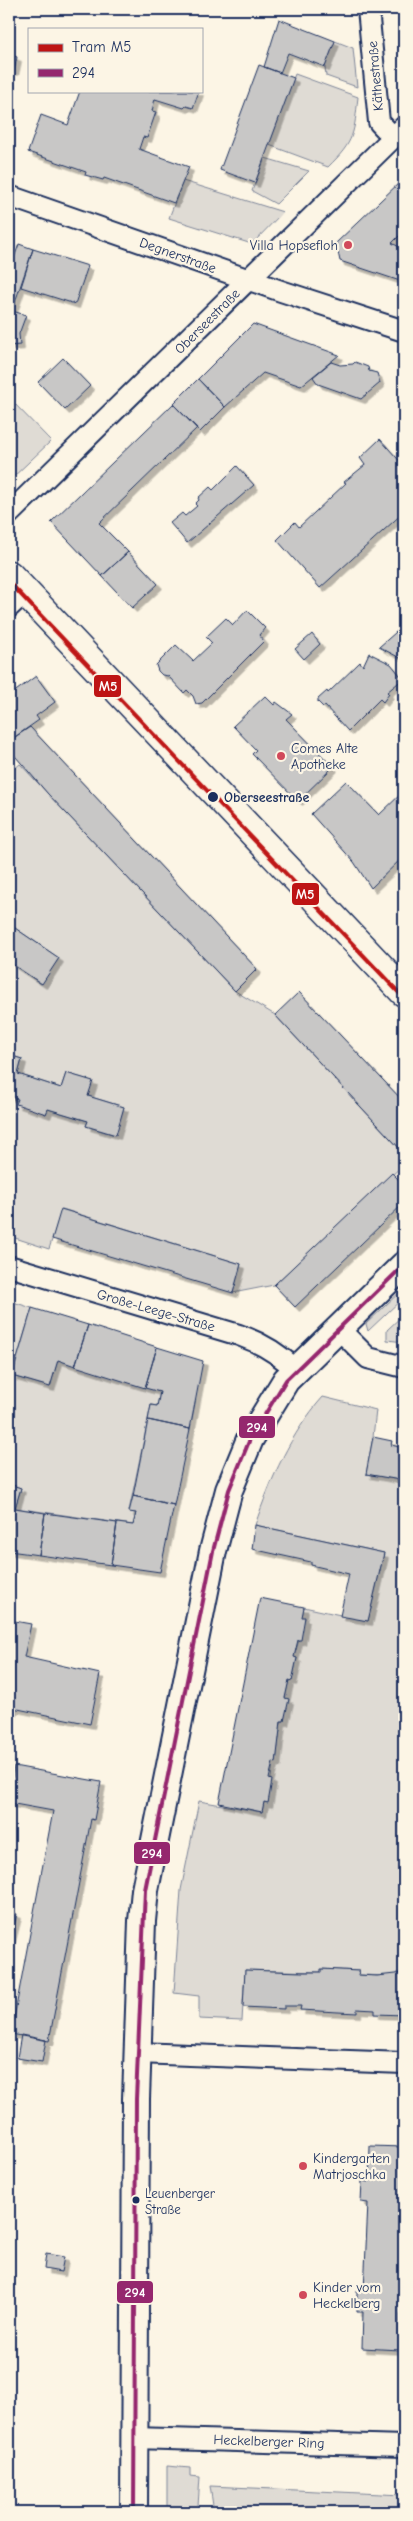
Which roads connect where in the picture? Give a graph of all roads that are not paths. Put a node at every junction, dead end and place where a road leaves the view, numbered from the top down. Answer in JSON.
{"nodes":[{"id":1,"x":368,"y":9,"type":"edge"},
{"id":2,"x":399,"y":132,"type":"edge"},
{"id":3,"x":9,"y":196,"type":"edge"},
{"id":4,"x":249,"y":280,"type":"junction"},
{"id":5,"x":404,"y":331,"type":"edge"},
{"id":6,"x":9,"y":514,"type":"edge"},
{"id":7,"x":14,"y":591,"type":"edge"},
{"id":8,"x":404,"y":992,"type":"edge"},
{"id":9,"x":404,"y":1265,"type":"edge"},
{"id":10,"x":9,"y":1266,"type":"edge"},
{"id":11,"x":338,"y":1328,"type":"junction"},
{"id":12,"x":404,"y":1367,"type":"edge"},
{"id":13,"x":295,"y":1369,"type":"junction"},
{"id":14,"x":137,"y":2053,"type":"junction"},
{"id":15,"x":404,"y":2063,"type":"edge"},
{"id":16,"x":134,"y":2438,"type":"junction"},
{"id":17,"x":404,"y":2446,"type":"edge"},
{"id":18,"x":134,"y":2512,"type":"edge"}],
"edges":[{"from":1,"to":2,"type":"street","name":"Käthestraße"},
{"from":2,"to":4,"type":"street","name":"Oberseestraße"},
{"from":3,"to":4,"type":"street","name":"Degnerstraße"},
{"from":4,"to":5,"type":"street","name":"Degnerstraße"},
{"from":4,"to":6,"type":"street","name":"Oberseestraße"},
{"from":7,"to":8,"type":"main road"},
{"from":9,"to":11,"type":"street"},
{"from":10,"to":13,"type":"street","name":"Große-Leege-Straße"},
{"from":11,"to":12,"type":"street"},
{"from":11,"to":13,"type":"street"},
{"from":13,"to":14,"type":"street"},
{"from":14,"to":15,"type":"street"},
{"from":14,"to":16,"type":"street"},
{"from":16,"to":17,"type":"street","name":"Heckelberger Ring"},
{"from":16,"to":18,"type":"street"}]}
